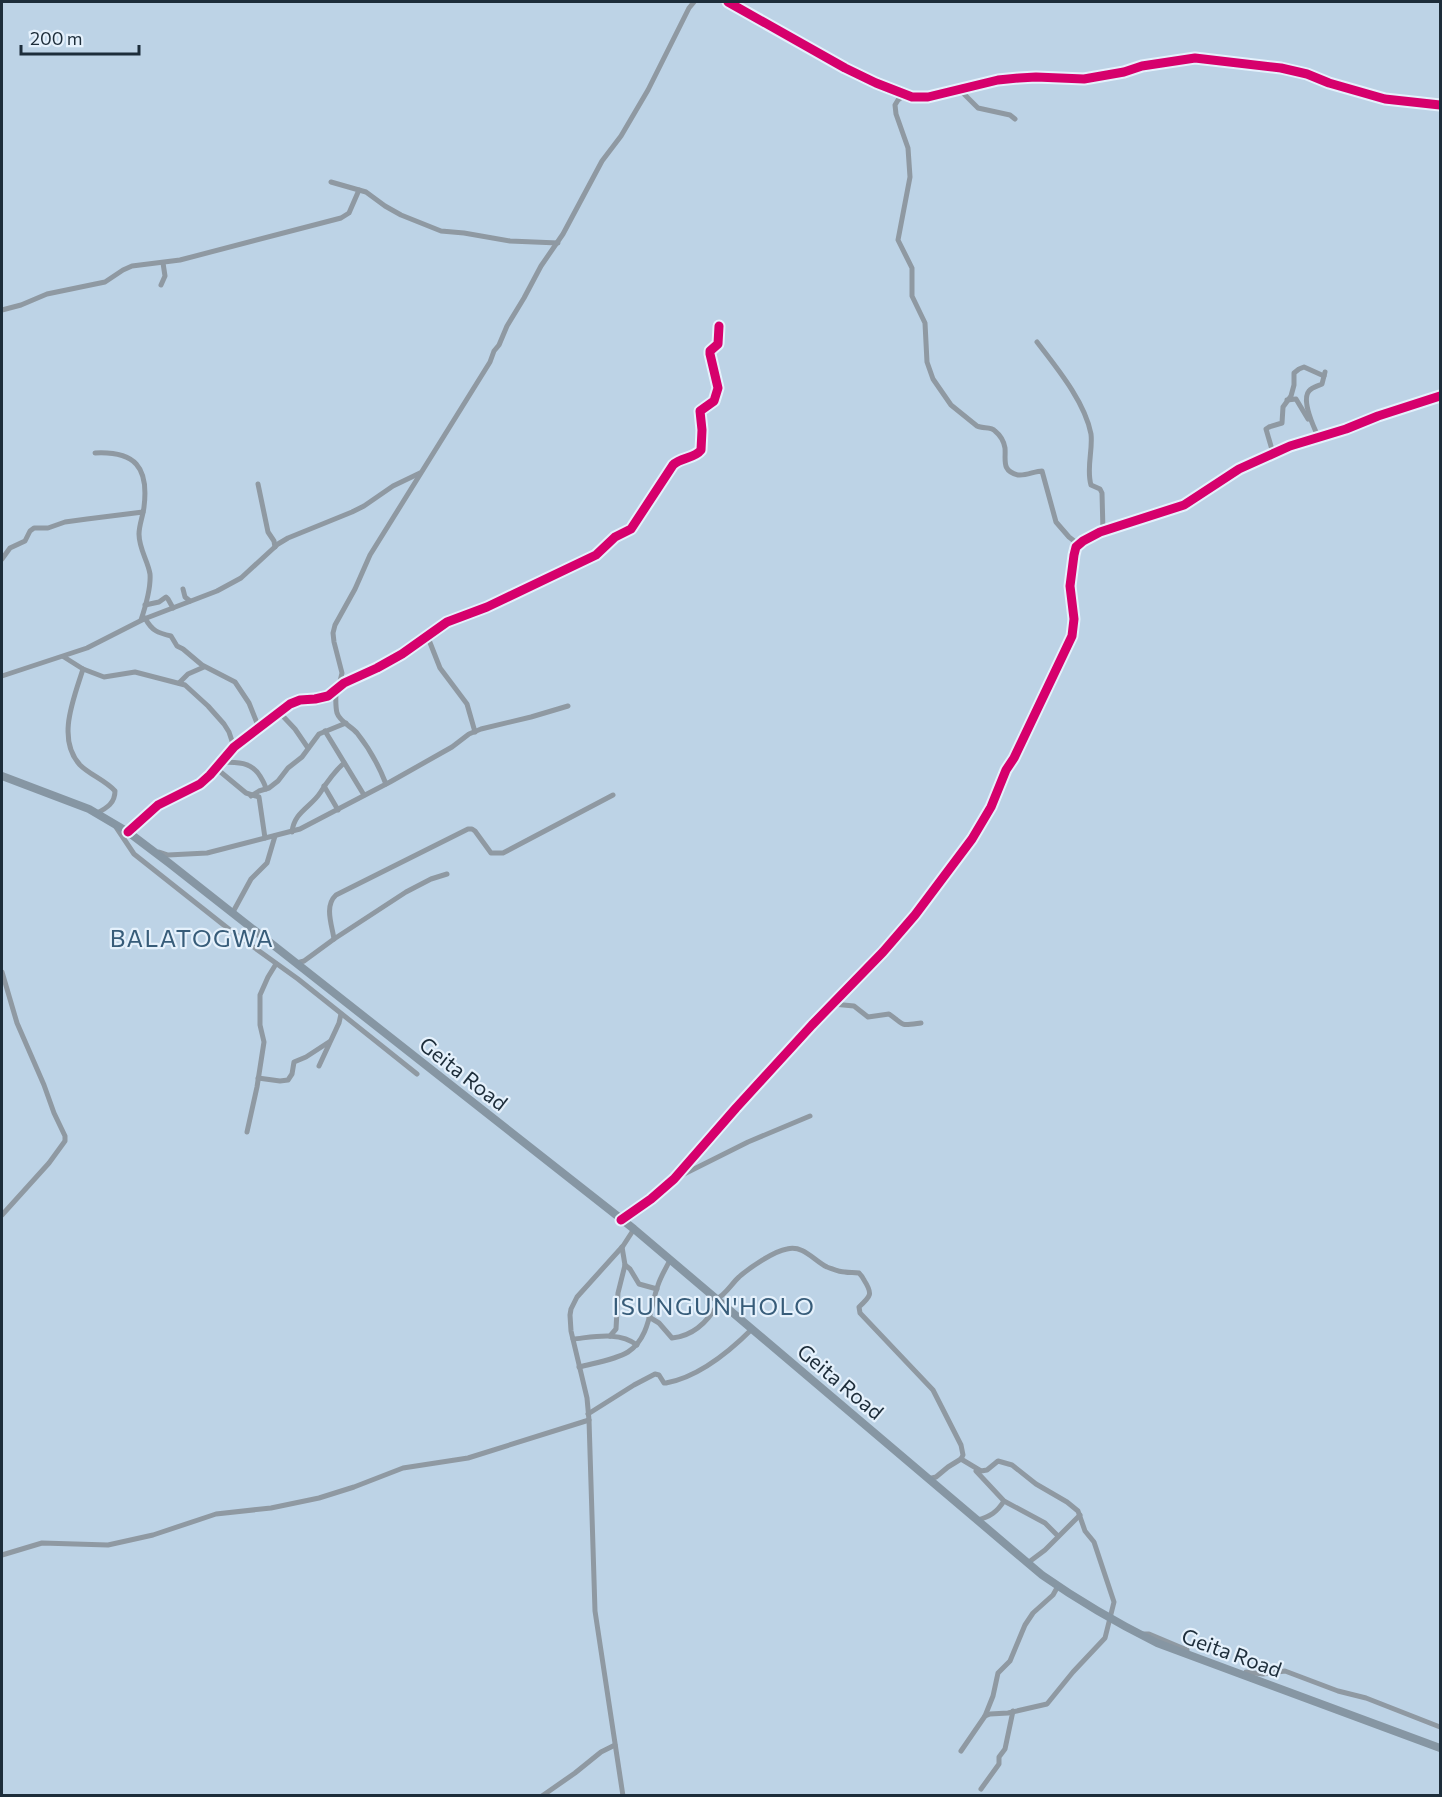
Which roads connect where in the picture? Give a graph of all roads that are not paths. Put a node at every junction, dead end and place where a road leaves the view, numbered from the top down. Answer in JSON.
{"nodes":[{"id":1,"x":694,"y":2,"type":"edge"},
{"id":2,"x":728,"y":2,"type":"edge"},
{"id":3,"x":959,"y":89,"type":"junction"},
{"id":4,"x":905,"y":95,"type":"junction"},
{"id":5,"x":1440,"y":105,"type":"edge"},
{"id":6,"x":1015,"y":119,"type":"dead end"},
{"id":7,"x":331,"y":182,"type":"dead end"},
{"id":8,"x":359,"y":189,"type":"junction"},
{"id":9,"x":558,"y":243,"type":"junction"},
{"id":10,"x":163,"y":263,"type":"junction"},
{"id":11,"x":161,"y":285,"type":"dead end"},
{"id":12,"x":2,"y":310,"type":"edge"},
{"id":13,"x":719,"y":326,"type":"dead end"},
{"id":14,"x":1037,"y":342,"type":"dead end"},
{"id":15,"x":1440,"y":396,"type":"edge"},
{"id":16,"x":1287,"y":400,"type":"junction"},
{"id":17,"x":1314,"y":428,"type":"junction"},
{"id":18,"x":1326,"y":435,"type":"junction"},
{"id":19,"x":1319,"y":438,"type":"junction"},
{"id":20,"x":95,"y":453,"type":"dead end"},
{"id":21,"x":1273,"y":453,"type":"junction"},
{"id":22,"x":421,"y":473,"type":"junction"},
{"id":23,"x":258,"y":484,"type":"dead end"},
{"id":24,"x":143,"y":512,"type":"junction"},
{"id":25,"x":1103,"y":531,"type":"junction"},
{"id":26,"x":1078,"y":544,"type":"junction"},
{"id":27,"x":275,"y":547,"type":"junction"},
{"id":28,"x":2,"y":559,"type":"edge"},
{"id":29,"x":183,"y":589,"type":"dead end"},
{"id":30,"x":190,"y":601,"type":"junction"},
{"id":31,"x":145,"y":605,"type":"junction"},
{"id":32,"x":173,"y":608,"type":"junction"},
{"id":33,"x":143,"y":619,"type":"junction"},
{"id":34,"x":427,"y":635,"type":"junction"},
{"id":35,"x":64,"y":657,"type":"junction"},
{"id":36,"x":204,"y":667,"type":"junction"},
{"id":37,"x":83,"y":669,"type":"junction"},
{"id":38,"x":2,"y":676,"type":"edge"},
{"id":39,"x":179,"y":683,"type":"junction"},
{"id":40,"x":338,"y":688,"type":"junction"},
{"id":41,"x":568,"y":706,"type":"dead end"},
{"id":42,"x":279,"y":712,"type":"junction"},
{"id":43,"x":346,"y":723,"type":"junction"},
{"id":44,"x":259,"y":728,"type":"junction"},
{"id":45,"x":325,"y":731,"type":"junction"},
{"id":46,"x":475,"y":732,"type":"junction"},
{"id":47,"x":234,"y":747,"type":"junction"},
{"id":48,"x":308,"y":748,"type":"junction"},
{"id":49,"x":222,"y":762,"type":"junction"},
{"id":50,"x":344,"y":763,"type":"junction"},
{"id":51,"x":217,"y":769,"type":"junction"},
{"id":52,"x":2,"y":776,"type":"edge"},
{"id":53,"x":386,"y":784,"type":"junction"},
{"id":54,"x":324,"y":786,"type":"junction"},
{"id":55,"x":266,"y":789,"type":"junction"},
{"id":56,"x":364,"y":795,"type":"junction"},
{"id":57,"x":613,"y":795,"type":"dead end"},
{"id":58,"x":251,"y":796,"type":"junction"},
{"id":59,"x":338,"y":810,"type":"junction"},
{"id":60,"x":97,"y":813,"type":"junction"},
{"id":61,"x":111,"y":821,"type":"junction"},
{"id":62,"x":128,"y":832,"type":"junction"},
{"id":63,"x":292,"y":832,"type":"junction"},
{"id":64,"x":275,"y":836,"type":"junction"},
{"id":65,"x":265,"y":838,"type":"junction"},
{"id":66,"x":151,"y":849,"type":"junction"},
{"id":67,"x":447,"y":874,"type":"dead end"},
{"id":68,"x":231,"y":912,"type":"junction"},
{"id":69,"x":334,"y":939,"type":"junction"},
{"id":70,"x":296,"y":963,"type":"junction"},
{"id":71,"x":276,"y":964,"type":"junction"},
{"id":72,"x":2,"y":972,"type":"edge"},
{"id":73,"x":3,"y":980,"type":"edge"},
{"id":74,"x":833,"y":1004,"type":"junction"},
{"id":75,"x":341,"y":1014,"type":"junction"},
{"id":76,"x":921,"y":1023,"type":"dead end"},
{"id":77,"x":329,"y":1042,"type":"junction"},
{"id":78,"x":319,"y":1066,"type":"dead end"},
{"id":79,"x":417,"y":1074,"type":"dead end"},
{"id":80,"x":258,"y":1078,"type":"junction"},
{"id":81,"x":810,"y":1116,"type":"dead end"},
{"id":82,"x":247,"y":1132,"type":"dead end"},
{"id":83,"x":674,"y":1179,"type":"junction"},
{"id":84,"x":2,"y":1215,"type":"edge"},
{"id":85,"x":621,"y":1220,"type":"junction"},
{"id":86,"x":634,"y":1228,"type":"junction"},
{"id":87,"x":622,"y":1247,"type":"junction"},
{"id":88,"x":670,"y":1260,"type":"junction"},
{"id":89,"x":625,"y":1265,"type":"junction"},
{"id":90,"x":657,"y":1289,"type":"junction"},
{"id":91,"x":718,"y":1300,"type":"junction"},
{"id":92,"x":649,"y":1317,"type":"junction"},
{"id":93,"x":752,"y":1329,"type":"junction"},
{"id":94,"x":610,"y":1336,"type":"junction"},
{"id":95,"x":573,"y":1339,"type":"junction"},
{"id":96,"x":637,"y":1345,"type":"junction"},
{"id":97,"x":579,"y":1366,"type":"junction"},
{"id":98,"x":589,"y":1417,"type":"junction"},
{"id":99,"x":960,"y":1459,"type":"junction"},
{"id":100,"x":973,"y":1468,"type":"junction"},
{"id":101,"x":928,"y":1479,"type":"junction"},
{"id":102,"x":1004,"y":1501,"type":"junction"},
{"id":103,"x":1080,"y":1515,"type":"junction"},
{"id":104,"x":977,"y":1520,"type":"junction"},
{"id":105,"x":1058,"y":1536,"type":"junction"},
{"id":106,"x":2,"y":1555,"type":"edge"},
{"id":107,"x":1025,"y":1561,"type":"junction"},
{"id":108,"x":1058,"y":1586,"type":"junction"},
{"id":109,"x":1110,"y":1619,"type":"junction"},
{"id":110,"x":1136,"y":1633,"type":"junction"},
{"id":111,"x":1013,"y":1711,"type":"junction"},
{"id":112,"x":985,"y":1716,"type":"junction"},
{"id":113,"x":1440,"y":1727,"type":"edge"},
{"id":114,"x":615,"y":1745,"type":"junction"},
{"id":115,"x":1440,"y":1748,"type":"edge"},
{"id":116,"x":961,"y":1751,"type":"dead end"},
{"id":117,"x":981,"y":1789,"type":"dead end"},
{"id":118,"x":542,"y":1796,"type":"edge"},
{"id":119,"x":623,"y":1796,"type":"edge"}],
"edges":[{"from":1,"to":9,"type":"street"},
{"from":2,"to":4,"type":"street"},
{"from":3,"to":4,"type":"street"},
{"from":3,"to":5,"type":"street"},
{"from":3,"to":6,"type":"street"},
{"from":4,"to":26,"type":"street"},
{"from":7,"to":8,"type":"street"},
{"from":8,"to":9,"type":"street"},
{"from":8,"to":10,"type":"street"},
{"from":9,"to":22,"type":"street"},
{"from":10,"to":11,"type":"street"},
{"from":10,"to":12,"type":"street"},
{"from":13,"to":34,"type":"street"},
{"from":14,"to":25,"type":"street"},
{"from":15,"to":18,"type":"street"},
{"from":16,"to":17,"type":"street"},
{"from":16,"to":17,"type":"street"},
{"from":16,"to":21,"type":"street"},
{"from":17,"to":18,"type":"street"},
{"from":17,"to":19,"type":"street"},
{"from":18,"to":19,"type":"street"},
{"from":19,"to":21,"type":"street"},
{"from":20,"to":24,"type":"street"},
{"from":21,"to":25,"type":"street"},
{"from":22,"to":27,"type":"street"},
{"from":22,"to":40,"type":"street"},
{"from":23,"to":27,"type":"street"},
{"from":24,"to":28,"type":"street"},
{"from":24,"to":31,"type":"street"},
{"from":25,"to":26,"type":"street"},
{"from":26,"to":74,"type":"street"},
{"from":27,"to":30,"type":"street"},
{"from":29,"to":30,"type":"street"},
{"from":30,"to":32,"type":"street"},
{"from":31,"to":32,"type":"street"},
{"from":31,"to":33,"type":"street"},
{"from":32,"to":33,"type":"street"},
{"from":33,"to":35,"type":"street"},
{"from":33,"to":36,"type":"street"},
{"from":34,"to":40,"type":"street"},
{"from":34,"to":46,"type":"street"},
{"from":35,"to":37,"type":"street"},
{"from":35,"to":38,"type":"street"},
{"from":36,"to":39,"type":"street"},
{"from":36,"to":44,"type":"street"},
{"from":37,"to":39,"type":"street"},
{"from":37,"to":60,"type":"street"},
{"from":39,"to":47,"type":"street"},
{"from":40,"to":42,"type":"street"},
{"from":40,"to":43,"type":"street"},
{"from":41,"to":46,"type":"street"},
{"from":42,"to":44,"type":"street"},
{"from":42,"to":48,"type":"street"},
{"from":43,"to":45,"type":"street"},
{"from":43,"to":53,"type":"street"},
{"from":44,"to":47,"type":"street"},
{"from":45,"to":48,"type":"street"},
{"from":45,"to":50,"type":"street"},
{"from":46,"to":53,"type":"street"},
{"from":47,"to":49,"type":"street"},
{"from":48,"to":55,"type":"street"},
{"from":49,"to":51,"type":"street"},
{"from":49,"to":55,"type":"street"},
{"from":50,"to":54,"type":"street"},
{"from":50,"to":56,"type":"street"},
{"from":51,"to":58,"type":"street"},
{"from":51,"to":62,"type":"street"},
{"from":52,"to":60,"type":"highway","name":"Geita Road"},
{"from":53,"to":56,"type":"street"},
{"from":54,"to":59,"type":"street"},
{"from":54,"to":63,"type":"street"},
{"from":55,"to":58,"type":"street"},
{"from":56,"to":59,"type":"street"},
{"from":57,"to":69,"type":"street"},
{"from":58,"to":65,"type":"street"},
{"from":59,"to":63,"type":"street"},
{"from":60,"to":61,"type":"highway","name":"Geita Road"},
{"from":61,"to":62,"type":"highway","name":"Geita Road"},
{"from":61,"to":71,"type":"street"},
{"from":62,"to":66,"type":"highway","name":"Geita Road"},
{"from":63,"to":64,"type":"street"},
{"from":64,"to":65,"type":"street"},
{"from":64,"to":68,"type":"street"},
{"from":65,"to":66,"type":"street"},
{"from":66,"to":68,"type":"highway","name":"Geita Road"},
{"from":67,"to":69,"type":"street"},
{"from":68,"to":70,"type":"highway","name":"Geita Road"},
{"from":69,"to":70,"type":"street"},
{"from":70,"to":85,"type":"highway","name":"Geita Road"},
{"from":71,"to":75,"type":"street"},
{"from":71,"to":80,"type":"street"},
{"from":72,"to":73,"type":"street"},
{"from":73,"to":84,"type":"street"},
{"from":74,"to":76,"type":"street"},
{"from":74,"to":83,"type":"street"},
{"from":75,"to":77,"type":"street"},
{"from":75,"to":79,"type":"street"},
{"from":77,"to":78,"type":"street"},
{"from":77,"to":80,"type":"street"},
{"from":80,"to":82,"type":"street"},
{"from":81,"to":83,"type":"street"},
{"from":83,"to":85,"type":"street"},
{"from":85,"to":86,"type":"highway","name":"Geita Road"},
{"from":86,"to":87,"type":"street"},
{"from":86,"to":88,"type":"highway","name":"Geita Road"},
{"from":87,"to":89,"type":"street"},
{"from":87,"to":95,"type":"street"},
{"from":88,"to":90,"type":"street"},
{"from":88,"to":91,"type":"highway","name":"Geita Road"},
{"from":89,"to":90,"type":"street"},
{"from":89,"to":94,"type":"street"},
{"from":90,"to":92,"type":"street"},
{"from":91,"to":92,"type":"street"},
{"from":91,"to":93,"type":"highway","name":"Geita Road"},
{"from":91,"to":99,"type":"street"},
{"from":92,"to":96,"type":"street"},
{"from":93,"to":98,"type":"street"},
{"from":93,"to":101,"type":"highway","name":"Geita Road"},
{"from":94,"to":95,"type":"street"},
{"from":94,"to":96,"type":"street"},
{"from":95,"to":97,"type":"street"},
{"from":96,"to":97,"type":"street"},
{"from":97,"to":98,"type":"street"},
{"from":98,"to":106,"type":"street"},
{"from":98,"to":114,"type":"street"},
{"from":99,"to":100,"type":"street"},
{"from":99,"to":101,"type":"street"},
{"from":100,"to":102,"type":"street"},
{"from":100,"to":103,"type":"street"},
{"from":101,"to":104,"type":"highway","name":"Geita Road"},
{"from":102,"to":104,"type":"street"},
{"from":102,"to":105,"type":"street"},
{"from":103,"to":105,"type":"street"},
{"from":103,"to":109,"type":"street"},
{"from":104,"to":107,"type":"highway","name":"Geita Road"},
{"from":105,"to":107,"type":"street"},
{"from":107,"to":108,"type":"highway","name":"Geita Road"},
{"from":108,"to":109,"type":"highway","name":"Geita Road"},
{"from":108,"to":112,"type":"street"},
{"from":109,"to":110,"type":"highway","name":"Geita Road"},
{"from":109,"to":111,"type":"street"},
{"from":110,"to":113,"type":"street"},
{"from":110,"to":115,"type":"highway","name":"Geita Road"},
{"from":111,"to":112,"type":"street"},
{"from":111,"to":117,"type":"street"},
{"from":112,"to":116,"type":"street"},
{"from":114,"to":118,"type":"street"},
{"from":114,"to":119,"type":"street"}]}
